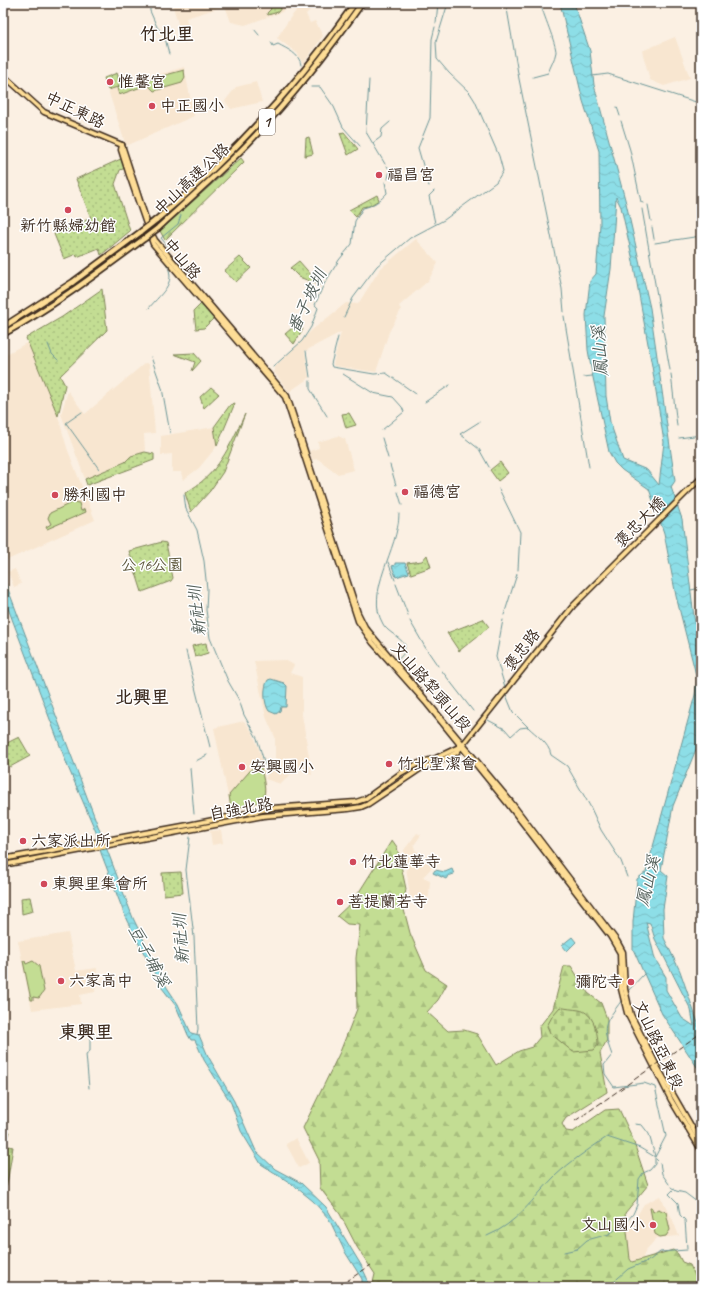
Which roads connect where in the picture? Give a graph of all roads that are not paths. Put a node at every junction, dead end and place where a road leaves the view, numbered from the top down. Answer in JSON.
{"nodes":[{"id":1,"x":355,"y":3,"type":"edge"},
{"id":2,"x":362,"y":3,"type":"edge"},
{"id":3,"x":3,"y":74,"type":"edge"},
{"id":4,"x":122,"y":145,"type":"joint"},
{"id":5,"x":3,"y":327,"type":"edge"},
{"id":6,"x":3,"y":334,"type":"edge"},
{"id":7,"x":268,"y":374,"type":"joint"},
{"id":8,"x":701,"y":478,"type":"edge"},
{"id":9,"x":606,"y":574,"type":"joint"},
{"id":10,"x":462,"y":744,"type":"junction"},
{"id":11,"x":372,"y":794,"type":"joint"},
{"id":12,"x":376,"y":799,"type":"joint"},
{"id":13,"x":107,"y":843,"type":"junction"},
{"id":14,"x":96,"y":845,"type":"junction"},
{"id":15,"x":3,"y":859,"type":"edge"},
{"id":16,"x":3,"y":865,"type":"edge"},
{"id":17,"x":623,"y":989,"type":"junction"},
{"id":18,"x":701,"y":1143,"type":"edge"},
{"id":19,"x":701,"y":1150,"type":"edge"}],
"edges":[{"from":1,"to":5,"type":"highway","name":"中山高速公路","number":"1","bridge":true},
{"from":2,"to":6,"type":"highway","name":"中山高速公路","number":"1","bridge":true},
{"from":3,"to":4,"type":"main road","name":"中正東路"},
{"from":4,"to":7,"type":"main road","name":"中山路"},
{"from":7,"to":10,"type":"main road","name":"文山路犂頭山段"},
{"from":8,"to":9,"type":"main road","name":"褒忠大橋"},
{"from":9,"to":10,"type":"main road","name":"褒忠路"},
{"from":10,"to":11,"type":"main road","name":"褒忠路"},
{"from":10,"to":12,"type":"main road","name":"褒忠路"},
{"from":10,"to":17,"type":"main road","name":"文山路犂頭山段"},
{"from":11,"to":13,"type":"main road","name":"自強北路"},
{"from":12,"to":13,"type":"main road","name":"自強北路"},
{"from":13,"to":14,"type":"main road"},
{"from":14,"to":15,"type":"main road"},
{"from":14,"to":16,"type":"main road"},
{"from":17,"to":18,"type":"main road","name":"文山路亞東段"},
{"from":17,"to":19,"type":"main road","name":"文山路亞東段"}]}
